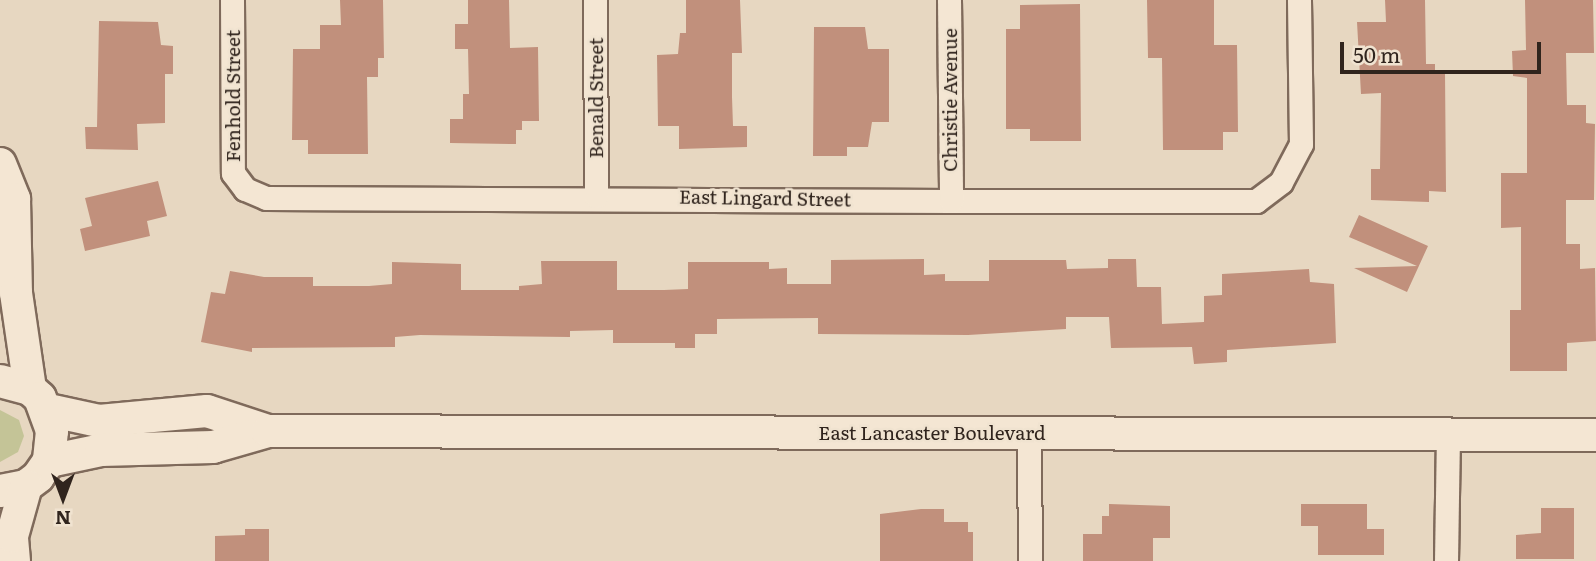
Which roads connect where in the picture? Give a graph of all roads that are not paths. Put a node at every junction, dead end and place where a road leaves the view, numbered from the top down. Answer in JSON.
{"nodes":[{"id":1,"x":232,"y":0,"type":"edge"},
{"id":2,"x":595,"y":0,"type":"edge"},
{"id":3,"x":949,"y":0,"type":"edge"},
{"id":4,"x":1299,"y":0,"type":"edge"},
{"id":5,"x":0,"y":164,"type":"edge"},
{"id":6,"x":245,"y":189,"type":"joint"},
{"id":7,"x":596,"y":196,"type":"junction"},
{"id":8,"x":951,"y":201,"type":"junction"},
{"id":9,"x":26,"y":393,"type":"edge"},
{"id":10,"x":268,"y":431,"type":"junction"},
{"id":11,"x":1029,"y":433,"type":"junction"},
{"id":12,"x":1596,"y":435,"type":"edge"},
{"id":13,"x":1448,"y":437,"type":"junction"},
{"id":14,"x":49,"y":461,"type":"junction"},
{"id":15,"x":13,"y":489,"type":"edge"},
{"id":16,"x":14,"y":561,"type":"edge"},
{"id":17,"x":1030,"y":561,"type":"edge"},
{"id":18,"x":1446,"y":561,"type":"edge"}],
"edges":[{"from":1,"to":6,"type":"street","name":"Fenhold Street"},
{"from":2,"to":7,"type":"street","name":"Benald Street"},
{"from":3,"to":8,"type":"street","name":"Christie Avenue"},
{"from":4,"to":8,"type":"street","name":"East Lingard Street"},
{"from":5,"to":9,"type":"main road"},
{"from":6,"to":7,"type":"street","name":"East Lingard Street"},
{"from":7,"to":8,"type":"street","name":"East Lingard Street"},
{"from":9,"to":10,"type":"main road","name":"East Lancaster Boulevard"},
{"from":9,"to":14,"type":"main road"},
{"from":10,"to":11,"type":"main road","name":"East Lancaster Boulevard"},
{"from":10,"to":14,"type":"main road","name":"East Lancaster Boulevard"},
{"from":11,"to":13,"type":"main road","name":"East Lancaster Boulevard"},
{"from":11,"to":17,"type":"street"},
{"from":12,"to":13,"type":"main road","name":"East Lancaster Boulevard"},
{"from":13,"to":18,"type":"street"},
{"from":14,"to":15,"type":"main road"},
{"from":15,"to":16,"type":"main road"}]}
